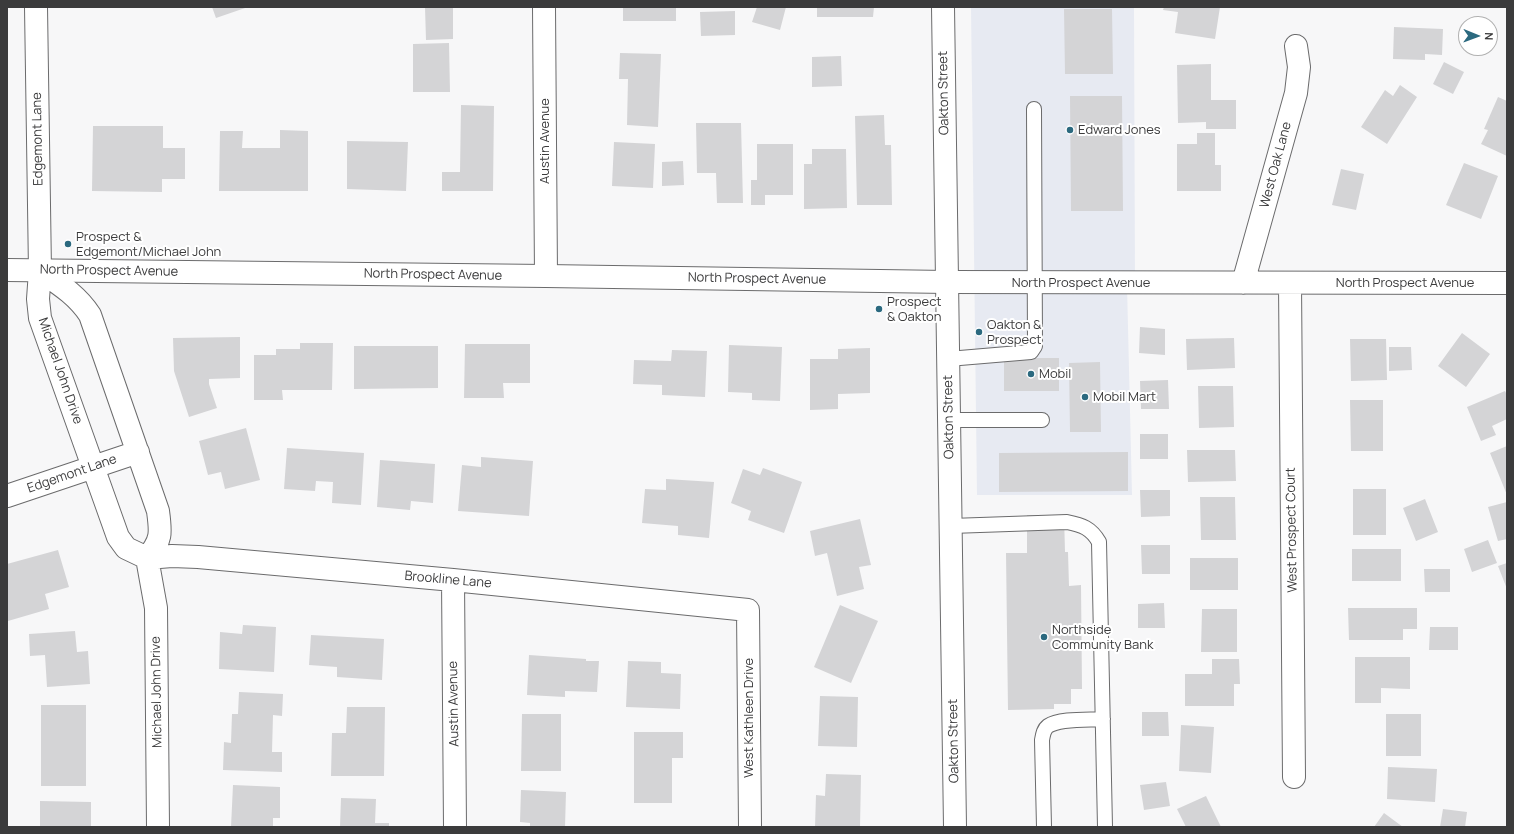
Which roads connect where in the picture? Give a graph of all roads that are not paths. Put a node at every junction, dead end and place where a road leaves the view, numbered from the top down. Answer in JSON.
{"nodes":[{"id":1,"x":36,"y":7,"type":"edge"},
{"id":2,"x":544,"y":7,"type":"edge"},
{"id":3,"x":943,"y":7,"type":"edge"},
{"id":4,"x":1296,"y":46,"type":"dead end"},
{"id":5,"x":1034,"y":109,"type":"dead end"},
{"id":6,"x":7,"y":270,"type":"edge"},
{"id":7,"x":40,"y":271,"type":"junction"},
{"id":8,"x":546,"y":276,"type":"junction"},
{"id":9,"x":947,"y":282,"type":"junction"},
{"id":10,"x":1035,"y":283,"type":"junction"},
{"id":11,"x":1244,"y":283,"type":"junction"},
{"id":12,"x":1290,"y":283,"type":"junction"},
{"id":13,"x":1507,"y":283,"type":"edge"},
{"id":14,"x":948,"y":359,"type":"junction"},
{"id":15,"x":949,"y":420,"type":"junction"},
{"id":16,"x":1042,"y":420,"type":"dead end"},
{"id":17,"x":138,"y":452,"type":"junction"},
{"id":18,"x":93,"y":467,"type":"junction"},
{"id":19,"x":7,"y":496,"type":"edge"},
{"id":20,"x":951,"y":526,"type":"junction"},
{"id":21,"x":147,"y":558,"type":"junction"},
{"id":22,"x":453,"y":580,"type":"junction"},
{"id":23,"x":748,"y":610,"type":"joint"},
{"id":24,"x":1103,"y":719,"type":"junction"},
{"id":25,"x":1294,"y":777,"type":"dead end"},
{"id":26,"x":158,"y":827,"type":"edge"},
{"id":27,"x":455,"y":827,"type":"edge"},
{"id":28,"x":750,"y":827,"type":"edge"},
{"id":29,"x":955,"y":827,"type":"edge"},
{"id":30,"x":1044,"y":827,"type":"edge"},
{"id":31,"x":1105,"y":827,"type":"edge"}],
"edges":[{"from":1,"to":7,"type":"street","name":"Edgemont Lane"},
{"from":2,"to":8,"type":"street","name":"Austin Avenue"},
{"from":3,"to":9,"type":"street","name":"Oakton Street"},
{"from":4,"to":11,"type":"street","name":"West Oak Lane"},
{"from":5,"to":10,"type":"lane"},
{"from":6,"to":7,"type":"street","name":"North Prospect Avenue"},
{"from":7,"to":8,"type":"street","name":"North Prospect Avenue"},
{"from":7,"to":17,"type":"street"},
{"from":7,"to":18,"type":"street","name":"Michael John Drive"},
{"from":8,"to":9,"type":"street","name":"North Prospect Avenue"},
{"from":9,"to":10,"type":"street","name":"North Prospect Avenue"},
{"from":9,"to":14,"type":"street","name":"Oakton Street"},
{"from":10,"to":11,"type":"street","name":"North Prospect Avenue"},
{"from":10,"to":14,"type":"lane"},
{"from":11,"to":12,"type":"street","name":"North Prospect Avenue"},
{"from":12,"to":13,"type":"street","name":"North Prospect Avenue"},
{"from":12,"to":25,"type":"street","name":"West Prospect Court"},
{"from":14,"to":15,"type":"street","name":"Oakton Street"},
{"from":15,"to":16,"type":"lane"},
{"from":15,"to":20,"type":"street","name":"Oakton Street"},
{"from":17,"to":18,"type":"street","name":"Edgemont Lane"},
{"from":17,"to":21,"type":"street"},
{"from":18,"to":19,"type":"street","name":"Edgemont Lane"},
{"from":18,"to":21,"type":"street","name":"Michael John Drive"},
{"from":20,"to":24,"type":"lane"},
{"from":20,"to":29,"type":"street","name":"Oakton Street"},
{"from":21,"to":22,"type":"street","name":"Brookline Lane"},
{"from":21,"to":26,"type":"street","name":"Michael John Drive"},
{"from":22,"to":23,"type":"street","name":"Brookline Lane"},
{"from":22,"to":27,"type":"street","name":"Austin Avenue"},
{"from":23,"to":28,"type":"street","name":"West Kathleen Drive"},
{"from":24,"to":30,"type":"lane"},
{"from":24,"to":31,"type":"lane"}]}
